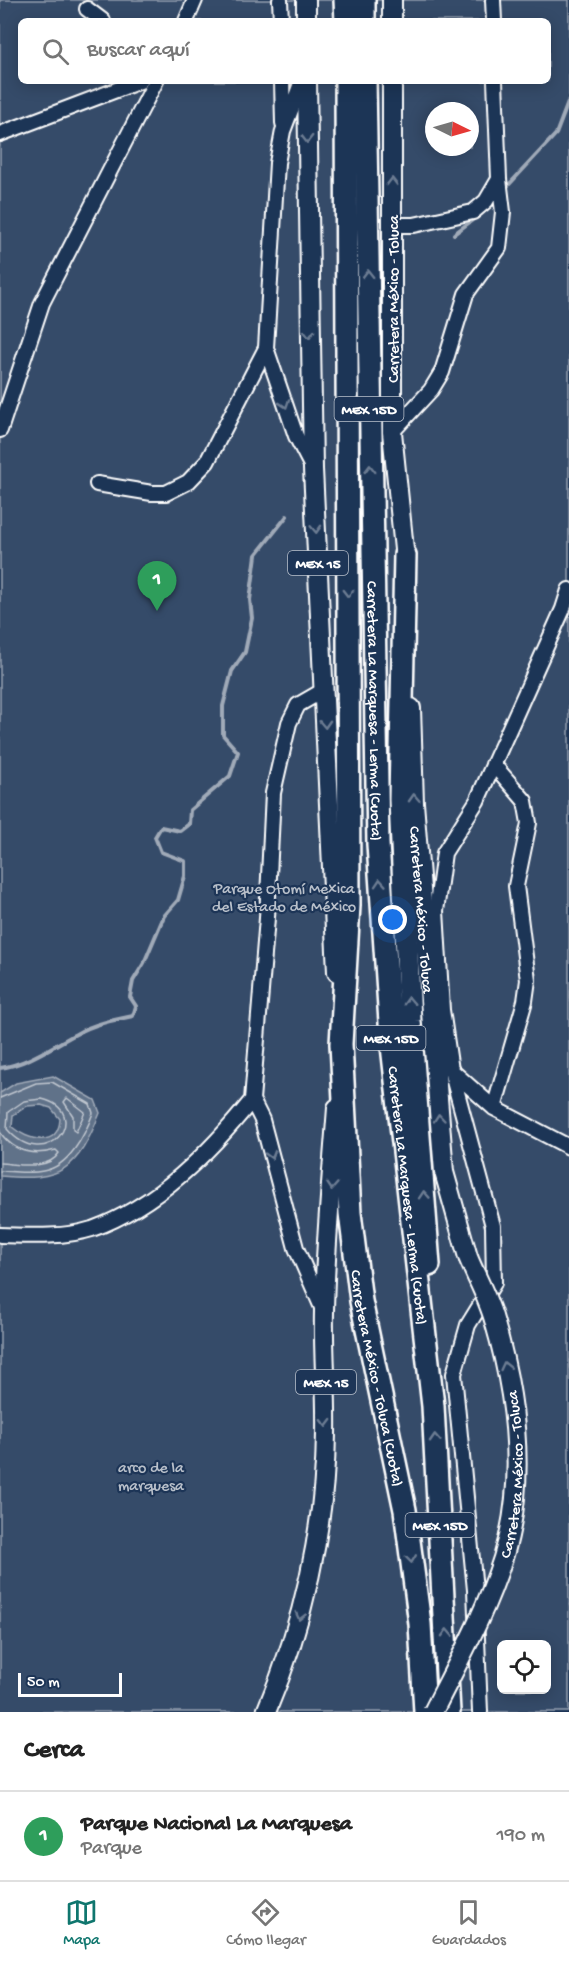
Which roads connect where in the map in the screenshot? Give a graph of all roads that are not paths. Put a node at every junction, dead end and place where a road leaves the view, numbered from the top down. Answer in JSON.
{"nodes":[{"id":1,"x":195,"y":0,"type":"edge"},
{"id":2,"x":280,"y":0,"type":"edge"},
{"id":3,"x":306,"y":0,"type":"edge"},
{"id":4,"x":345,"y":0,"type":"edge"},
{"id":5,"x":364,"y":0,"type":"edge"},
{"id":6,"x":392,"y":0,"type":"edge"},
{"id":7,"x":493,"y":0,"type":"edge"},
{"id":8,"x":87,"y":9,"type":"dead end"},
{"id":9,"x":99,"y":18,"type":"edge"},
{"id":10,"x":187,"y":18,"type":"edge"},
{"id":11,"x":281,"y":18,"type":"edge"},
{"id":12,"x":306,"y":18,"type":"edge"},
{"id":13,"x":346,"y":18,"type":"edge"},
{"id":14,"x":364,"y":18,"type":"edge"},
{"id":15,"x":392,"y":18,"type":"edge"},
{"id":16,"x":494,"y":18,"type":"edge"},
{"id":17,"x":132,"y":84,"type":"edge"},
{"id":18,"x":154,"y":84,"type":"edge"},
{"id":19,"x":282,"y":84,"type":"edge"},
{"id":20,"x":301,"y":84,"type":"edge"},
{"id":21,"x":307,"y":84,"type":"edge"},
{"id":22,"x":346,"y":84,"type":"edge"},
{"id":23,"x":365,"y":84,"type":"edge"},
{"id":24,"x":392,"y":84,"type":"edge"},
{"id":25,"x":495,"y":84,"type":"edge"},
{"id":26,"x":283,"y":131,"type":"junction"},
{"id":27,"x":0,"y":134,"type":"edge"},
{"id":28,"x":499,"y":184,"type":"junction"},
{"id":29,"x":392,"y":225,"type":"junction"},
{"id":30,"x":266,"y":348,"type":"junction"},
{"id":31,"x":0,"y":430,"type":"edge"},
{"id":32,"x":392,"y":432,"type":"junction"},
{"id":33,"x":313,"y":469,"type":"junction"},
{"id":34,"x":97,"y":484,"type":"dead end"},
{"id":35,"x":405,"y":555,"type":"junction"},
{"id":36,"x":569,"y":590,"type":"edge"},
{"id":37,"x":324,"y":690,"type":"junction"},
{"id":38,"x":493,"y":764,"type":"junction"},
{"id":39,"x":341,"y":1044,"type":"junction"},
{"id":40,"x":433,"y":1055,"type":"junction"},
{"id":41,"x":451,"y":1070,"type":"junction"},
{"id":42,"x":252,"y":1100,"type":"junction"},
{"id":43,"x":494,"y":1108,"type":"junction"},
{"id":44,"x":569,"y":1147,"type":"edge"},
{"id":45,"x":0,"y":1234,"type":"edge"},
{"id":46,"x":324,"y":1312,"type":"junction"},
{"id":47,"x":427,"y":1338,"type":"junction"},
{"id":48,"x":456,"y":1402,"type":"junction"},
{"id":49,"x":433,"y":1406,"type":"junction"},
{"id":50,"x":266,"y":1712,"type":"edge"},
{"id":51,"x":425,"y":1712,"type":"edge"},
{"id":52,"x":433,"y":1712,"type":"edge"},
{"id":53,"x":449,"y":1712,"type":"edge"},
{"id":54,"x":480,"y":1712,"type":"edge"}],
"edges":[{"from":1,"to":10,"type":"street"},
{"from":2,"to":11,"type":"street"},
{"from":3,"to":12,"type":"main road"},
{"from":4,"to":13,"type":"highway"},
{"from":5,"to":14,"type":"highway"},
{"from":6,"to":15,"type":"main road"},
{"from":7,"to":16,"type":"street"},
{"from":8,"to":9,"type":"street"},
{"from":17,"to":27,"type":"street"},
{"from":18,"to":31,"type":"street"},
{"from":19,"to":26,"type":"street"},
{"from":20,"to":26,"type":"street"},
{"from":21,"to":33,"type":"main road","number":"MEX 15","one_way":true},
{"from":22,"to":39,"type":"highway","name":"Carretera La Marquesa - Lerma (Cuota)","number":"MEX 15D","one_way":true},
{"from":47,"to":23,"type":"highway","name":"Carretera La Marquesa - Lerma (Cuota)","number":"MEX 15D","one_way":true},
{"from":29,"to":24,"type":"main road","name":"Carretera México - Toluca","one_way":true},
{"from":25,"to":28,"type":"street"},
{"from":26,"to":30,"type":"street"},
{"from":28,"to":29,"type":"street"},
{"from":28,"to":32,"type":"street"},
{"from":29,"to":32,"type":"main road","name":"Carretera México - Toluca"},
{"from":30,"to":33,"type":"street","one_way":true},
{"from":30,"to":34,"type":"street"},
{"from":32,"to":35,"type":"main road","name":"Carretera México - Toluca"},
{"from":33,"to":37,"type":"main road","number":"MEX 15","one_way":true},
{"from":40,"to":35,"type":"main road","name":"Carretera México - Toluca","one_way":true},
{"from":47,"to":35,"type":"highway","one_way":true},
{"from":36,"to":38,"type":"street"},
{"from":37,"to":39,"type":"main road","number":"MEX 15","one_way":true},
{"from":37,"to":42,"type":"street"},
{"from":38,"to":41,"type":"street"},
{"from":38,"to":43,"type":"street"},
{"from":39,"to":46,"type":"main road","number":"MEX 15","one_way":true},
{"from":39,"to":51,"type":"highway","name":"Carretera México - Toluca (Cuota)","number":"MEX 15D","one_way":true},
{"from":40,"to":41,"type":"street"},
{"from":52,"to":40,"type":"main road","name":"Carretera México - Toluca","one_way":true,"bridge":true},
{"from":41,"to":43,"type":"street"},
{"from":41,"to":48,"type":"street"},
{"from":42,"to":45,"type":"street"},
{"from":42,"to":46,"type":"street","one_way":true},
{"from":43,"to":44,"type":"street"},
{"from":46,"to":50,"type":"main road","number":"MEX 15","one_way":true},
{"from":47,"to":49,"type":"highway","number":"MEX 15D"},
{"from":48,"to":49,"type":"street"},
{"from":48,"to":54,"type":"street"},
{"from":53,"to":49,"type":"highway","number":"MEX 15D","one_way":true}]}
